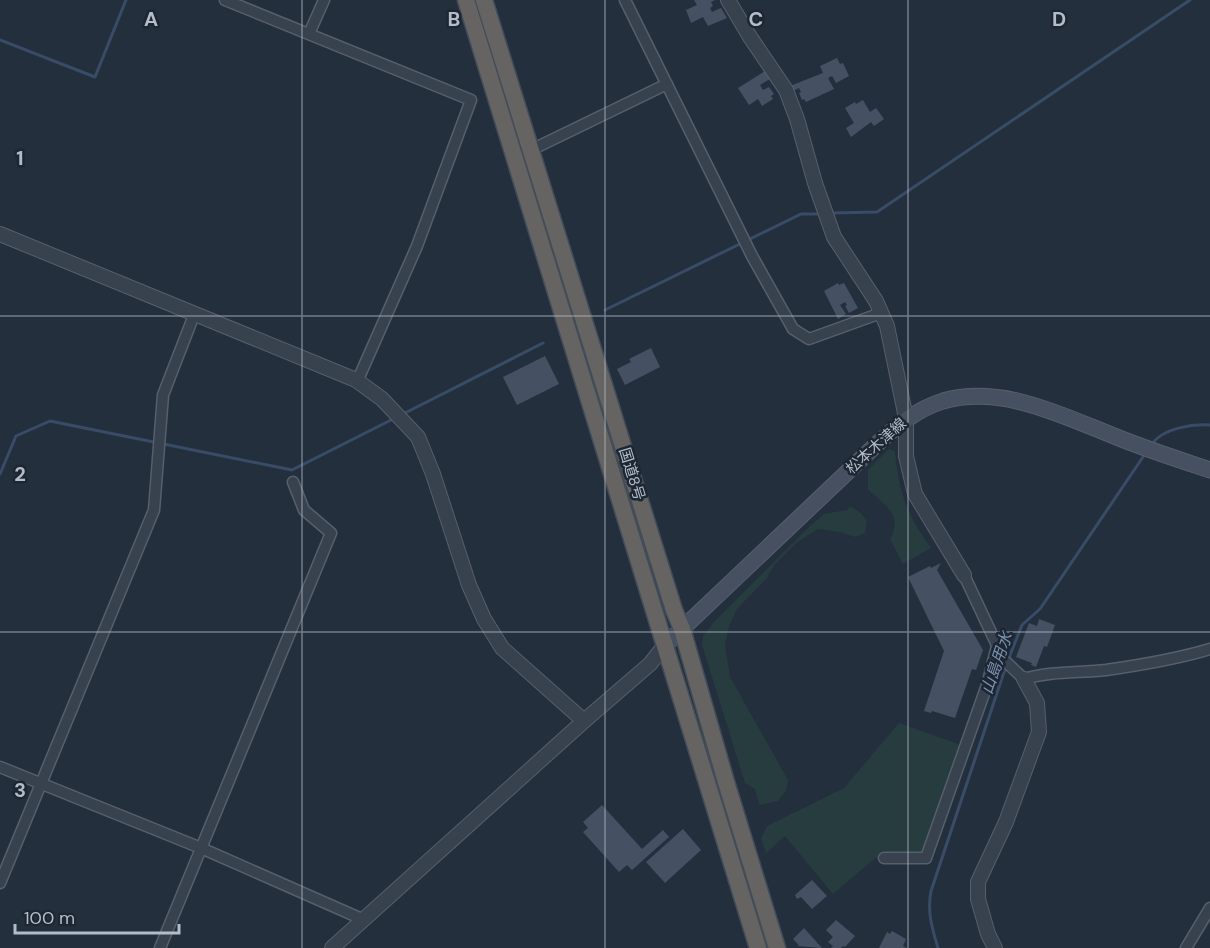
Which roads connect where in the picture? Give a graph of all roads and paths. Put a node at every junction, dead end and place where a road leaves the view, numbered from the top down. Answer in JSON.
{"nodes":[{"id":1,"x":225,"y":0,"type":"edge"},
{"id":2,"x":324,"y":0,"type":"edge"},
{"id":3,"x":466,"y":0,"type":"edge"},
{"id":4,"x":484,"y":0,"type":"edge"},
{"id":5,"x":625,"y":0,"type":"edge"},
{"id":6,"x":728,"y":0,"type":"edge"},
{"id":7,"x":309,"y":34,"type":"junction"},
{"id":8,"x":667,"y":84,"type":"junction"},
{"id":9,"x":531,"y":150,"type":"junction"},
{"id":10,"x":0,"y":234,"type":"edge"},
{"id":11,"x":881,"y":313,"type":"junction"},
{"id":12,"x":194,"y":315,"type":"junction"},
{"id":13,"x":356,"y":380,"type":"junction"},
{"id":14,"x":906,"y":418,"type":"junction"},
{"id":15,"x":1210,"y":470,"type":"edge"},
{"id":16,"x":293,"y":482,"type":"dead end"},
{"id":17,"x":964,"y":574,"type":"joint"},
{"id":18,"x":682,"y":629,"type":"junction"},
{"id":19,"x":665,"y":645,"type":"junction"},
{"id":20,"x":997,"y":646,"type":"junction"},
{"id":21,"x":1210,"y":649,"type":"edge"},
{"id":22,"x":1024,"y":679,"type":"junction"},
{"id":23,"x":584,"y":721,"type":"junction"},
{"id":24,"x":0,"y":767,"type":"edge"},
{"id":25,"x":41,"y":784,"type":"junction"},
{"id":26,"x":201,"y":848,"type":"junction"},
{"id":27,"x":884,"y":858,"type":"dead end"},
{"id":28,"x":0,"y":883,"type":"edge"},
{"id":29,"x":1210,"y":908,"type":"edge"},
{"id":30,"x":362,"y":919,"type":"junction"},
{"id":31,"x":160,"y":948,"type":"edge"},
{"id":32,"x":332,"y":948,"type":"edge"},
{"id":33,"x":758,"y":948,"type":"edge"},
{"id":34,"x":777,"y":948,"type":"edge"},
{"id":35,"x":995,"y":948,"type":"edge"},
{"id":36,"x":1186,"y":948,"type":"edge"}],
"edges":[{"from":1,"to":7,"type":"street"},
{"from":2,"to":7,"type":"street"},
{"from":3,"to":19,"type":"highway","name":"国道8号"},
{"from":4,"to":9,"type":"highway","name":"国道8号"},
{"from":5,"to":8,"type":"street"},
{"from":6,"to":11,"type":"street"},
{"from":7,"to":13,"type":"street"},
{"from":8,"to":9,"type":"street"},
{"from":8,"to":11,"type":"street"},
{"from":9,"to":18,"type":"highway","name":"国道8号"},
{"from":10,"to":12,"type":"street"},
{"from":11,"to":14,"type":"street"},
{"from":12,"to":13,"type":"street"},
{"from":12,"to":25,"type":"street"},
{"from":13,"to":23,"type":"street"},
{"from":14,"to":15,"type":"main road","name":"松本木津線"},
{"from":14,"to":17,"type":"street"},
{"from":14,"to":18,"type":"main road","name":"松本木津線"},
{"from":16,"to":26,"type":"street"},
{"from":17,"to":20,"type":"street"},
{"from":18,"to":19,"type":"main road","name":"松本木津線"},
{"from":18,"to":34,"type":"highway","name":"国道8号"},
{"from":19,"to":23,"type":"street"},
{"from":19,"to":33,"type":"highway","name":"国道8号"},
{"from":20,"to":22,"type":"street"},
{"from":20,"to":27,"type":"street"},
{"from":21,"to":22,"type":"street"},
{"from":22,"to":35,"type":"street"},
{"from":23,"to":30,"type":"street"},
{"from":24,"to":25,"type":"street"},
{"from":25,"to":26,"type":"street"},
{"from":25,"to":28,"type":"street"},
{"from":26,"to":30,"type":"street"},
{"from":26,"to":31,"type":"street"},
{"from":29,"to":36,"type":"street"},
{"from":30,"to":32,"type":"street"}]}
